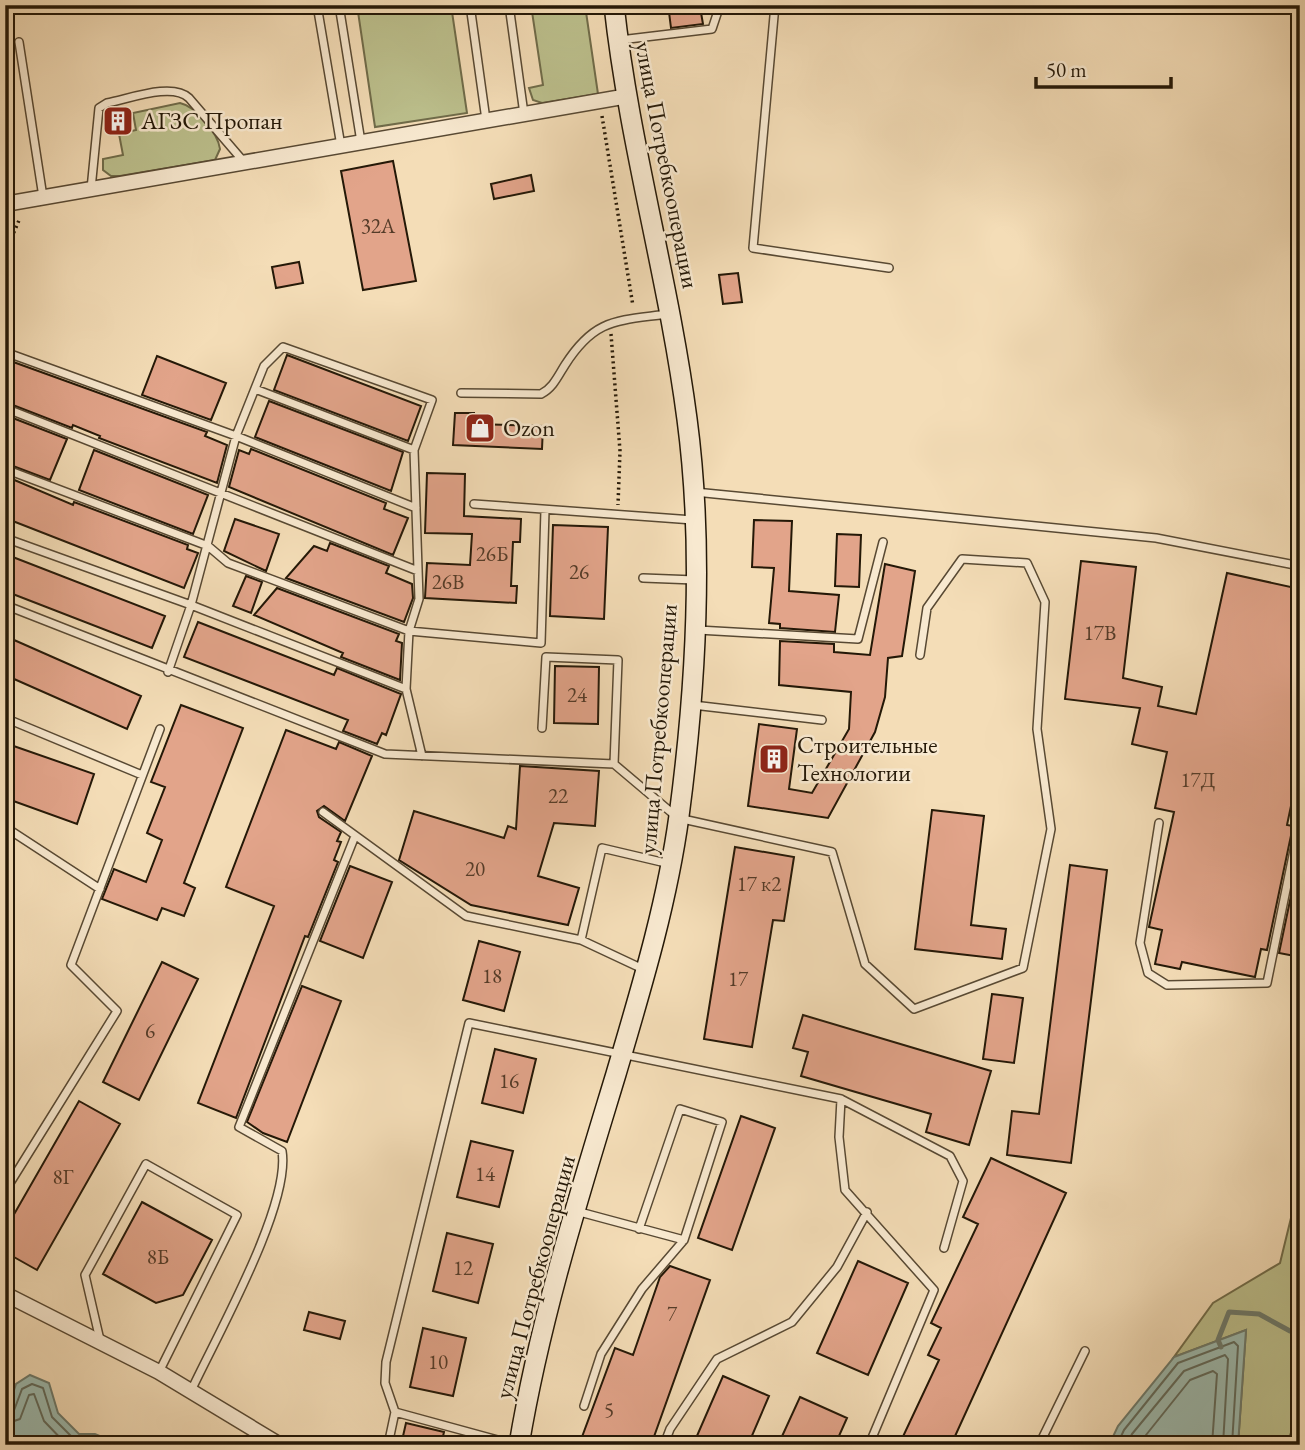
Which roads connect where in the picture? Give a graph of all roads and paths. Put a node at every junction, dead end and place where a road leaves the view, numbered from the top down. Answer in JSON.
{"nodes":[{"id":1,"x":317,"y":5,"type":"edge"},
{"id":2,"x":338,"y":5,"type":"edge"},
{"id":3,"x":470,"y":5,"type":"edge"},
{"id":4,"x":509,"y":5,"type":"edge"},
{"id":5,"x":614,"y":5,"type":"edge"},
{"id":6,"x":720,"y":5,"type":"edge"},
{"id":7,"x":775,"y":5,"type":"edge"},
{"id":8,"x":618,"y":40,"type":"junction"},
{"id":9,"x":19,"y":42,"type":"dead end"},
{"id":10,"x":628,"y":96,"type":"junction"},
{"id":11,"x":599,"y":101,"type":"junction"},
{"id":12,"x":524,"y":114,"type":"junction"},
{"id":13,"x":486,"y":120,"type":"junction"},
{"id":14,"x":361,"y":142,"type":"junction"},
{"id":15,"x":341,"y":146,"type":"junction"},
{"id":16,"x":244,"y":162,"type":"junction"},
{"id":17,"x":91,"y":189,"type":"junction"},
{"id":18,"x":44,"y":197,"type":"junction"},
{"id":19,"x":27,"y":200,"type":"junction"},
{"id":20,"x":5,"y":204,"type":"edge"},
{"id":21,"x":5,"y":253,"type":"edge"},
{"id":22,"x":889,"y":268,"type":"dead end"},
{"id":23,"x":671,"y":313,"type":"junction"},
{"id":24,"x":635,"y":318,"type":"junction"},
{"id":25,"x":610,"y":322,"type":"junction"},
{"id":26,"x":5,"y":352,"type":"edge"},
{"id":27,"x":255,"y":389,"type":"junction"},
{"id":28,"x":461,"y":393,"type":"dead end"},
{"id":29,"x":5,"y":408,"type":"edge"},
{"id":30,"x":236,"y":436,"type":"junction"},
{"id":31,"x":414,"y":450,"type":"junction"},
{"id":32,"x":5,"y":469,"type":"edge"},
{"id":33,"x":694,"y":492,"type":"junction"},
{"id":34,"x":222,"y":496,"type":"junction"},
{"id":35,"x":474,"y":504,"type":"dead end"},
{"id":36,"x":416,"y":508,"type":"junction"},
{"id":37,"x":545,"y":510,"type":"junction"},
{"id":38,"x":617,"y":515,"type":"junction"},
{"id":39,"x":696,"y":520,"type":"junction"},
{"id":40,"x":5,"y":538,"type":"edge"},
{"id":41,"x":883,"y":542,"type":"dead end"},
{"id":42,"x":208,"y":546,"type":"junction"},
{"id":43,"x":1300,"y":566,"type":"edge"},
{"id":44,"x":418,"y":571,"type":"junction"},
{"id":45,"x":643,"y":578,"type":"dead end"},
{"id":46,"x":696,"y":580,"type":"junction"},
{"id":47,"x":191,"y":605,"type":"junction"},
{"id":48,"x":5,"y":606,"type":"edge"},
{"id":49,"x":693,"y":630,"type":"junction"},
{"id":50,"x":409,"y":631,"type":"junction"},
{"id":51,"x":920,"y":655,"type":"dead end"},
{"id":52,"x":168,"y":672,"type":"junction"},
{"id":53,"x":406,"y":688,"type":"junction"},
{"id":54,"x":689,"y":705,"type":"junction"},
{"id":55,"x":5,"y":718,"type":"edge"},
{"id":56,"x":822,"y":720,"type":"dead end"},
{"id":57,"x":542,"y":728,"type":"dead end"},
{"id":58,"x":160,"y":729,"type":"dead end"},
{"id":59,"x":422,"y":756,"type":"junction"},
{"id":60,"x":614,"y":764,"type":"junction"},
{"id":61,"x":142,"y":775,"type":"junction"},
{"id":62,"x":323,"y":812,"type":"dead end"},
{"id":63,"x":678,"y":818,"type":"junction"},
{"id":64,"x":1300,"y":821,"type":"edge"},
{"id":65,"x":1159,"y":823,"type":"dead end"},
{"id":66,"x":5,"y":827,"type":"edge"},
{"id":67,"x":355,"y":835,"type":"junction"},
{"id":68,"x":670,"y":864,"type":"junction"},
{"id":69,"x":100,"y":889,"type":"junction"},
{"id":70,"x":581,"y":940,"type":"junction"},
{"id":71,"x":645,"y":970,"type":"junction"},
{"id":72,"x":622,"y":1053,"type":"junction"},
{"id":73,"x":841,"y":1099,"type":"junction"},
{"id":74,"x":5,"y":1191,"type":"edge"},
{"id":75,"x":575,"y":1211,"type":"junction"},
{"id":76,"x":867,"y":1212,"type":"junction"},
{"id":77,"x":639,"y":1229,"type":"junction"},
{"id":78,"x":684,"y":1240,"type":"junction"},
{"id":79,"x":944,"y":1248,"type":"dead end"},
{"id":80,"x":5,"y":1294,"type":"edge"},
{"id":81,"x":101,"y":1345,"type":"junction"},
{"id":82,"x":1085,"y":1351,"type":"dead end"},
{"id":83,"x":159,"y":1372,"type":"junction"},
{"id":84,"x":191,"y":1392,"type":"junction"},
{"id":85,"x":584,"y":1406,"type":"dead end"},
{"id":86,"x":395,"y":1412,"type":"junction"},
{"id":87,"x":280,"y":1445,"type":"edge"},
{"id":88,"x":388,"y":1445,"type":"edge"},
{"id":89,"x":518,"y":1445,"type":"edge"},
{"id":90,"x":664,"y":1445,"type":"edge"},
{"id":91,"x":869,"y":1445,"type":"edge"},
{"id":92,"x":1039,"y":1445,"type":"edge"}],
"edges":[{"from":1,"to":15,"type":"lane"},
{"from":2,"to":14,"type":"lane"},
{"from":3,"to":13,"type":"lane"},
{"from":4,"to":12,"type":"lane"},
{"from":5,"to":8,"type":"main road","name":"улица Потребкооперации"},
{"from":6,"to":8,"type":"lane"},
{"from":7,"to":22,"type":"lane"},
{"from":8,"to":10,"type":"main road","name":"улица Потребкооперации"},
{"from":9,"to":18,"type":"lane"},
{"from":10,"to":11,"type":"street"},
{"from":10,"to":23,"type":"main road","name":"улица Потребкооперации"},
{"from":11,"to":12,"type":"street"},
{"from":11,"to":24,"type":"path"},
{"from":12,"to":13,"type":"street"},
{"from":13,"to":14,"type":"street"},
{"from":14,"to":15,"type":"street"},
{"from":15,"to":16,"type":"street"},
{"from":16,"to":17,"type":"street"},
{"from":16,"to":17,"type":"lane"},
{"from":17,"to":18,"type":"street"},
{"from":18,"to":19,"type":"street"},
{"from":19,"to":20,"type":"street"},
{"from":19,"to":21,"type":"path"},
{"from":23,"to":24,"type":"lane"},
{"from":23,"to":33,"type":"main road","name":"улица Потребкооперации"},
{"from":24,"to":25,"type":"lane"},
{"from":25,"to":28,"type":"lane"},
{"from":25,"to":38,"type":"path"},
{"from":26,"to":30,"type":"lane"},
{"from":27,"to":30,"type":"lane"},
{"from":27,"to":31,"type":"lane"},
{"from":27,"to":31,"type":"lane"},
{"from":29,"to":34,"type":"lane"},
{"from":30,"to":34,"type":"lane"},
{"from":30,"to":36,"type":"lane"},
{"from":31,"to":36,"type":"lane"},
{"from":32,"to":42,"type":"lane"},
{"from":33,"to":39,"type":"main road","name":"улица Потребкооперации"},
{"from":33,"to":43,"type":"lane"},
{"from":34,"to":42,"type":"lane"},
{"from":34,"to":44,"type":"lane"},
{"from":35,"to":37,"type":"lane"},
{"from":36,"to":44,"type":"lane"},
{"from":37,"to":38,"type":"lane"},
{"from":37,"to":50,"type":"lane"},
{"from":38,"to":39,"type":"lane"},
{"from":39,"to":46,"type":"main road","name":"улица Потребкооперации"},
{"from":40,"to":47,"type":"lane"},
{"from":41,"to":49,"type":"lane"},
{"from":42,"to":47,"type":"lane"},
{"from":42,"to":50,"type":"lane"},
{"from":44,"to":50,"type":"lane"},
{"from":45,"to":46,"type":"lane"},
{"from":46,"to":49,"type":"main road","name":"улица Потребкооперации"},
{"from":47,"to":52,"type":"lane"},
{"from":47,"to":53,"type":"lane"},
{"from":48,"to":52,"type":"lane"},
{"from":49,"to":54,"type":"main road","name":"улица Потребкооперации"},
{"from":50,"to":53,"type":"lane"},
{"from":51,"to":63,"type":"lane"},
{"from":52,"to":59,"type":"lane"},
{"from":53,"to":59,"type":"lane"},
{"from":54,"to":56,"type":"lane"},
{"from":54,"to":63,"type":"main road","name":"улица Потребкооперации"},
{"from":55,"to":61,"type":"lane"},
{"from":57,"to":60,"type":"lane"},
{"from":58,"to":61,"type":"lane"},
{"from":59,"to":60,"type":"lane"},
{"from":60,"to":63,"type":"lane"},
{"from":61,"to":69,"type":"lane"},
{"from":62,"to":67,"type":"lane"},
{"from":63,"to":68,"type":"main road","name":"улица Потребкооперации"},
{"from":64,"to":65,"type":"lane"},
{"from":66,"to":69,"type":"lane"},
{"from":67,"to":70,"type":"lane"},
{"from":67,"to":84,"type":"lane"},
{"from":68,"to":70,"type":"lane"},
{"from":68,"to":71,"type":"main road","name":"улица Потребкооперации"},
{"from":69,"to":74,"type":"lane"},
{"from":70,"to":71,"type":"lane"},
{"from":71,"to":72,"type":"main road","name":"улица Потребкооперации"},
{"from":72,"to":73,"type":"lane"},
{"from":72,"to":75,"type":"main road","name":"улица Потребкооперации"},
{"from":72,"to":86,"type":"lane"},
{"from":73,"to":76,"type":"lane"},
{"from":73,"to":79,"type":"lane"},
{"from":75,"to":77,"type":"lane"},
{"from":75,"to":89,"type":"main road","name":"улица Потребкооперации"},
{"from":76,"to":90,"type":"lane"},
{"from":76,"to":91,"type":"lane"},
{"from":77,"to":78,"type":"lane"},
{"from":77,"to":78,"type":"lane"},
{"from":78,"to":85,"type":"lane"},
{"from":80,"to":81,"type":"street"},
{"from":81,"to":83,"type":"street"},
{"from":81,"to":83,"type":"lane"},
{"from":82,"to":92,"type":"lane"},
{"from":83,"to":84,"type":"street"},
{"from":84,"to":87,"type":"street"},
{"from":86,"to":88,"type":"lane"},
{"from":86,"to":89,"type":"lane"}]}
